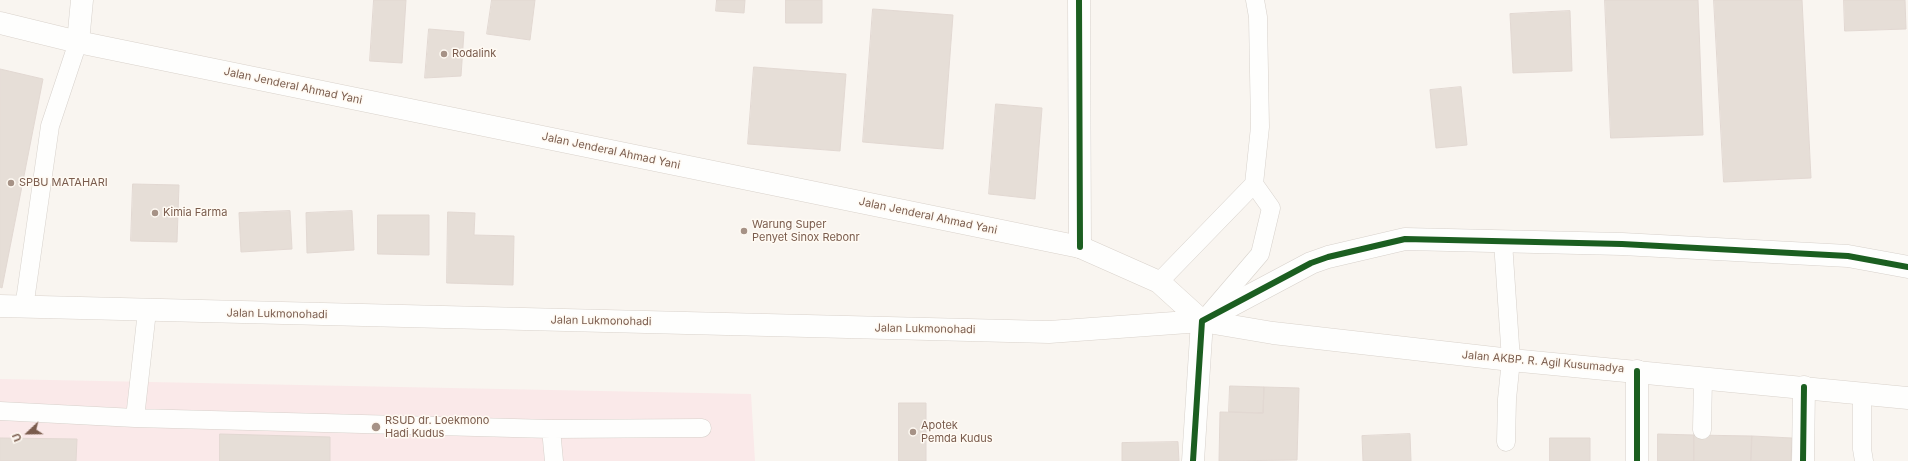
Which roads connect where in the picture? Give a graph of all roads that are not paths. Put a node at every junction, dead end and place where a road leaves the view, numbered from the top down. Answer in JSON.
{"nodes":[{"id":1,"x":82,"y":0,"type":"edge"},
{"id":2,"x":1079,"y":0,"type":"edge"},
{"id":3,"x":1256,"y":8,"type":"edge"},
{"id":4,"x":0,"y":23,"type":"edge"},
{"id":5,"x":78,"y":42,"type":"junction"},
{"id":6,"x":1254,"y":184,"type":"junction"},
{"id":7,"x":1503,"y":242,"type":"junction"},
{"id":8,"x":1080,"y":247,"type":"junction"},
{"id":9,"x":1908,"y":268,"type":"edge"},
{"id":10,"x":1160,"y":282,"type":"junction"},
{"id":11,"x":0,"y":306,"type":"edge"},
{"id":12,"x":24,"y":308,"type":"junction"},
{"id":13,"x":147,"y":311,"type":"junction"},
{"id":14,"x":1202,"y":322,"type":"junction"},
{"id":15,"x":1511,"y":360,"type":"junction"},
{"id":16,"x":1637,"y":371,"type":"junction"},
{"id":17,"x":1703,"y":378,"type":"junction"},
{"id":18,"x":1804,"y":387,"type":"junction"},
{"id":19,"x":1862,"y":394,"type":"junction"},
{"id":20,"x":1908,"y":398,"type":"edge"},
{"id":21,"x":0,"y":411,"type":"edge"},
{"id":22,"x":135,"y":418,"type":"junction"},
{"id":23,"x":702,"y":428,"type":"dead end"},
{"id":24,"x":551,"y":429,"type":"junction"},
{"id":25,"x":1702,"y":430,"type":"dead end"},
{"id":26,"x":1506,"y":442,"type":"dead end"},
{"id":27,"x":554,"y":461,"type":"edge"},
{"id":28,"x":1192,"y":461,"type":"edge"},
{"id":29,"x":1637,"y":461,"type":"edge"},
{"id":30,"x":1803,"y":461,"type":"edge"},
{"id":31,"x":1864,"y":461,"type":"edge"}],
"edges":[{"from":1,"to":5,"type":"main road"},
{"from":2,"to":8,"type":"main road"},
{"from":3,"to":6,"type":"lane"},
{"from":4,"to":5,"type":"main road","name":"Jalan Jenderal Ahmad Yani"},
{"from":5,"to":8,"type":"main road","name":"Jalan Jenderal Ahmad Yani"},
{"from":5,"to":12,"type":"lane"},
{"from":6,"to":10,"type":"lane"},
{"from":6,"to":14,"type":"lane"},
{"from":7,"to":9,"type":"main road"},
{"from":7,"to":14,"type":"main road"},
{"from":7,"to":15,"type":"lane"},
{"from":8,"to":10,"type":"main road","name":"Jalan Jenderal Ahmad Yani"},
{"from":10,"to":14,"type":"main road","name":"Jalan Jenderal Ahmad Yani"},
{"from":11,"to":12,"type":"main road","name":"Jalan Lukmonohadi"},
{"from":12,"to":13,"type":"main road","name":"Jalan Lukmonohadi"},
{"from":13,"to":14,"type":"main road","name":"Jalan Lukmonohadi"},
{"from":13,"to":22,"type":"lane"},
{"from":14,"to":15,"type":"main road","name":"Jalan AKBP. R. Agil Kusumadya"},
{"from":14,"to":28,"type":"main road"},
{"from":15,"to":16,"type":"main road","name":"Jalan AKBP. R. Agil Kusumadya"},
{"from":15,"to":26,"type":"lane"},
{"from":16,"to":17,"type":"main road","name":"Jalan AKBP. R. Agil Kusumadya"},
{"from":16,"to":29,"type":"main road"},
{"from":17,"to":18,"type":"main road","name":"Jalan AKBP. R. Agil Kusumadya"},
{"from":17,"to":25,"type":"lane"},
{"from":18,"to":19,"type":"main road","name":"Jalan AKBP. R. Agil Kusumadya"},
{"from":18,"to":30,"type":"main road"},
{"from":19,"to":20,"type":"main road","name":"Jalan AKBP. R. Agil Kusumadya"},
{"from":19,"to":31,"type":"lane"},
{"from":21,"to":22,"type":"lane"},
{"from":22,"to":24,"type":"lane"},
{"from":23,"to":24,"type":"lane"},
{"from":24,"to":27,"type":"lane"}]}
